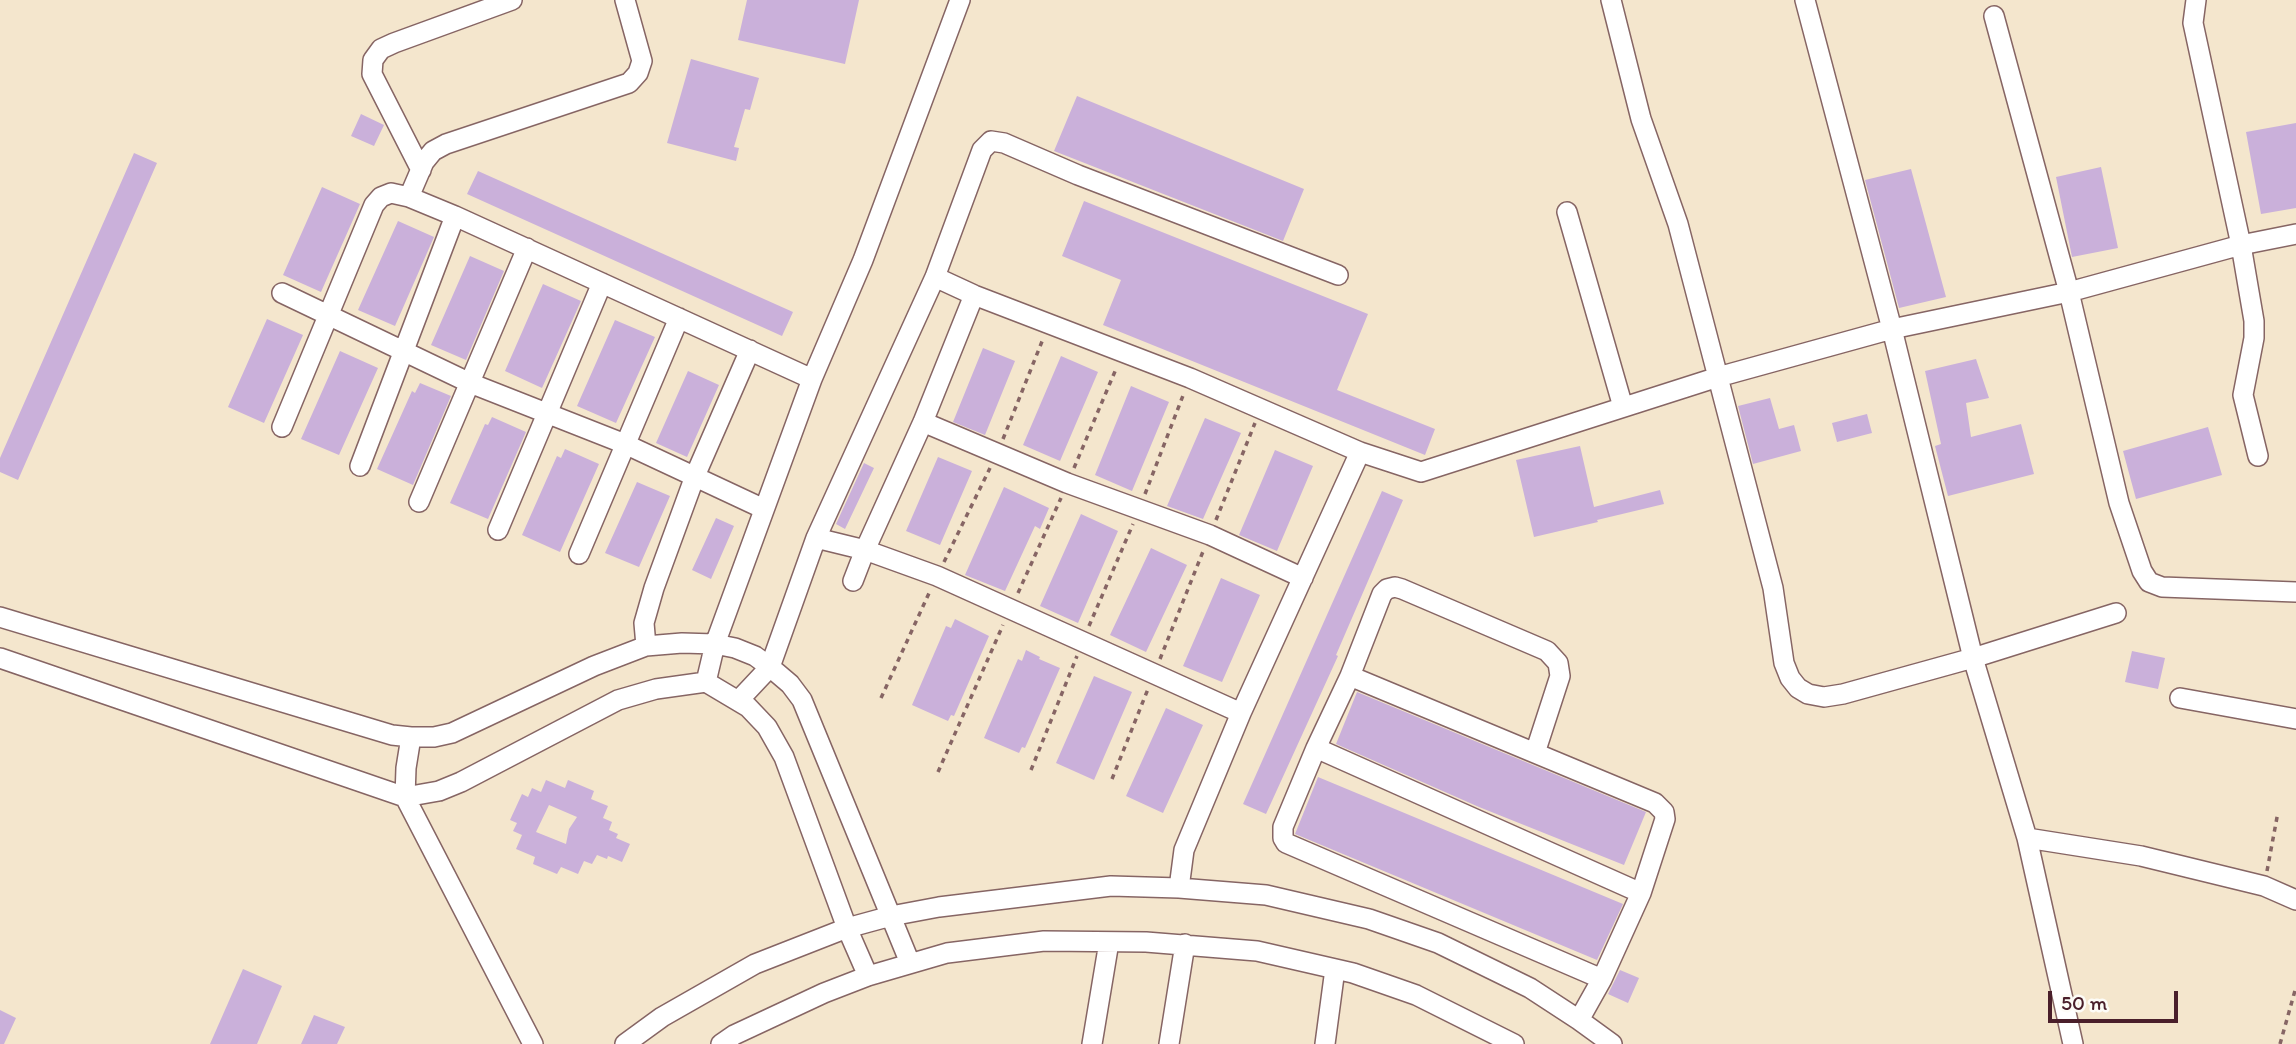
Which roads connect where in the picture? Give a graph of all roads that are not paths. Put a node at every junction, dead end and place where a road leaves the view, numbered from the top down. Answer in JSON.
{"nodes":[{"id":1,"x":512,"y":0,"type":"edge"},
{"id":2,"x":625,"y":0,"type":"edge"},
{"id":3,"x":960,"y":0,"type":"edge"},
{"id":4,"x":1611,"y":0,"type":"edge"},
{"id":5,"x":1805,"y":0,"type":"edge"},
{"id":6,"x":2196,"y":0,"type":"edge"},
{"id":7,"x":1994,"y":16,"type":"dead end"},
{"id":8,"x":421,"y":170,"type":"junction"},
{"id":9,"x":409,"y":197,"type":"junction"},
{"id":10,"x":1567,"y":212,"type":"dead end"},
{"id":11,"x":455,"y":216,"type":"junction"},
{"id":12,"x":2296,"y":234,"type":"edge"},
{"id":13,"x":2241,"y":246,"type":"junction"},
{"id":14,"x":527,"y":248,"type":"junction"},
{"id":15,"x":1338,"y":275,"type":"dead end"},
{"id":16,"x":935,"y":277,"type":"junction"},
{"id":17,"x":602,"y":283,"type":"junction"},
{"id":18,"x":2068,"y":292,"type":"junction"},
{"id":19,"x":282,"y":293,"type":"dead end"},
{"id":20,"x":974,"y":295,"type":"junction"},
{"id":21,"x":329,"y":316,"type":"junction"},
{"id":22,"x":679,"y":318,"type":"junction"},
{"id":23,"x":1892,"y":330,"type":"junction"},
{"id":24,"x":750,"y":350,"type":"junction"},
{"id":25,"x":404,"y":351,"type":"junction"},
{"id":26,"x":1718,"y":377,"type":"junction"},
{"id":27,"x":812,"y":379,"type":"junction"},
{"id":28,"x":470,"y":383,"type":"junction"},
{"id":29,"x":1623,"y":407,"type":"junction"},
{"id":30,"x":549,"y":412,"type":"junction"},
{"id":31,"x":923,"y":422,"type":"junction"},
{"id":32,"x":282,"y":427,"type":"dead end"},
{"id":33,"x":625,"y":444,"type":"junction"},
{"id":34,"x":1360,"y":452,"type":"junction"},
{"id":35,"x":2258,"y":456,"type":"dead end"},
{"id":36,"x":360,"y":466,"type":"dead end"},
{"id":37,"x":695,"y":476,"type":"junction"},
{"id":38,"x":419,"y":502,"type":"dead end"},
{"id":39,"x":764,"y":509,"type":"junction"},
{"id":40,"x":498,"y":530,"type":"dead end"},
{"id":41,"x":816,"y":538,"type":"junction"},
{"id":42,"x":865,"y":550,"type":"junction"},
{"id":43,"x":579,"y":554,"type":"dead end"},
{"id":44,"x":1303,"y":578,"type":"junction"},
{"id":45,"x":853,"y":581,"type":"dead end"},
{"id":46,"x":2296,"y":592,"type":"edge"},
{"id":47,"x":2116,"y":613,"type":"dead end"},
{"id":48,"x":0,"y":617,"type":"edge"},
{"id":49,"x":715,"y":644,"type":"junction"},
{"id":50,"x":646,"y":646,"type":"junction"},
{"id":51,"x":0,"y":658,"type":"edge"},
{"id":52,"x":1973,"y":658,"type":"junction"},
{"id":53,"x":770,"y":667,"type":"junction"},
{"id":54,"x":1350,"y":676,"type":"junction"},
{"id":55,"x":706,"y":682,"type":"junction"},
{"id":56,"x":2180,"y":698,"type":"dead end"},
{"id":57,"x":738,"y":701,"type":"junction"},
{"id":58,"x":1241,"y":713,"type":"junction"},
{"id":59,"x":2296,"y":719,"type":"edge"},
{"id":60,"x":411,"y":737,"type":"junction"},
{"id":61,"x":1316,"y":748,"type":"junction"},
{"id":62,"x":1535,"y":753,"type":"junction"},
{"id":63,"x":405,"y":797,"type":"junction"},
{"id":64,"x":2027,"y":838,"type":"junction"},
{"id":65,"x":1179,"y":888,"type":"junction"},
{"id":66,"x":1641,"y":893,"type":"junction"},
{"id":67,"x":2296,"y":900,"type":"edge"},
{"id":68,"x":891,"y":916,"type":"junction"},
{"id":69,"x":847,"y":928,"type":"junction"},
{"id":70,"x":1109,"y":942,"type":"junction"},
{"id":71,"x":1185,"y":944,"type":"junction"},
{"id":72,"x":910,"y":963,"type":"junction"},
{"id":73,"x":1335,"y":969,"type":"junction"},
{"id":74,"x":869,"y":976,"type":"junction"},
{"id":75,"x":1602,"y":979,"type":"junction"},
{"id":76,"x":1579,"y":1020,"type":"junction"},
{"id":77,"x":533,"y":1044,"type":"edge"},
{"id":78,"x":625,"y":1044,"type":"edge"},
{"id":79,"x":721,"y":1044,"type":"edge"},
{"id":80,"x":1092,"y":1044,"type":"edge"},
{"id":81,"x":1169,"y":1044,"type":"edge"},
{"id":82,"x":1325,"y":1044,"type":"edge"},
{"id":83,"x":1514,"y":1044,"type":"edge"},
{"id":84,"x":1612,"y":1044,"type":"edge"},
{"id":85,"x":2073,"y":1044,"type":"edge"}],
"edges":[{"from":1,"to":8,"type":"street"},
{"from":2,"to":8,"type":"street"},
{"from":3,"to":27,"type":"street"},
{"from":4,"to":26,"type":"street"},
{"from":5,"to":23,"type":"street"},
{"from":6,"to":13,"type":"street"},
{"from":7,"to":18,"type":"street"},
{"from":8,"to":9,"type":"street"},
{"from":9,"to":11,"type":"street"},
{"from":9,"to":21,"type":"street"},
{"from":10,"to":29,"type":"street"},
{"from":11,"to":14,"type":"street"},
{"from":11,"to":25,"type":"street"},
{"from":12,"to":13,"type":"street"},
{"from":13,"to":18,"type":"street"},
{"from":13,"to":35,"type":"street"},
{"from":14,"to":17,"type":"street"},
{"from":14,"to":28,"type":"street"},
{"from":15,"to":16,"type":"street"},
{"from":16,"to":20,"type":"street"},
{"from":16,"to":41,"type":"street"},
{"from":17,"to":22,"type":"street"},
{"from":17,"to":30,"type":"street"},
{"from":18,"to":23,"type":"street"},
{"from":18,"to":46,"type":"street"},
{"from":19,"to":21,"type":"street"},
{"from":20,"to":31,"type":"street"},
{"from":20,"to":34,"type":"street"},
{"from":21,"to":25,"type":"street"},
{"from":21,"to":32,"type":"street"},
{"from":22,"to":24,"type":"street"},
{"from":22,"to":33,"type":"street"},
{"from":23,"to":26,"type":"street"},
{"from":23,"to":52,"type":"street"},
{"from":24,"to":27,"type":"street"},
{"from":24,"to":37,"type":"street"},
{"from":25,"to":28,"type":"street"},
{"from":25,"to":36,"type":"street"},
{"from":26,"to":29,"type":"street"},
{"from":26,"to":52,"type":"street"},
{"from":27,"to":39,"type":"street"},
{"from":28,"to":30,"type":"street"},
{"from":28,"to":38,"type":"street"},
{"from":29,"to":34,"type":"street"},
{"from":30,"to":33,"type":"street"},
{"from":30,"to":40,"type":"street"},
{"from":31,"to":42,"type":"street"},
{"from":31,"to":44,"type":"street"},
{"from":33,"to":37,"type":"street"},
{"from":33,"to":43,"type":"street"},
{"from":34,"to":44,"type":"street"},
{"from":37,"to":39,"type":"street"},
{"from":37,"to":50,"type":"street"},
{"from":39,"to":49,"type":"street"},
{"from":41,"to":42,"type":"street"},
{"from":41,"to":53,"type":"street"},
{"from":42,"to":45,"type":"street"},
{"from":42,"to":58,"type":"street"},
{"from":44,"to":58,"type":"street"},
{"from":47,"to":52,"type":"street"},
{"from":48,"to":60,"type":"street"},
{"from":49,"to":50,"type":"street"},
{"from":49,"to":53,"type":"street"},
{"from":49,"to":55,"type":"street"},
{"from":50,"to":60,"type":"street"},
{"from":51,"to":63,"type":"street"},
{"from":52,"to":64,"type":"street"},
{"from":53,"to":57,"type":"street"},
{"from":53,"to":68,"type":"street"},
{"from":54,"to":61,"type":"street"},
{"from":54,"to":62,"type":"street"},
{"from":54,"to":62,"type":"street"},
{"from":55,"to":57,"type":"street"},
{"from":55,"to":63,"type":"street"},
{"from":56,"to":59,"type":"street"},
{"from":57,"to":69,"type":"street"},
{"from":58,"to":65,"type":"street"},
{"from":60,"to":63,"type":"street"},
{"from":61,"to":66,"type":"street"},
{"from":61,"to":75,"type":"street"},
{"from":62,"to":66,"type":"street"},
{"from":63,"to":77,"type":"street"},
{"from":64,"to":67,"type":"street"},
{"from":64,"to":85,"type":"street"},
{"from":65,"to":68,"type":"street"},
{"from":65,"to":76,"type":"street"},
{"from":66,"to":75,"type":"street"},
{"from":68,"to":69,"type":"street"},
{"from":68,"to":72,"type":"street"},
{"from":69,"to":74,"type":"street"},
{"from":69,"to":78,"type":"street"},
{"from":70,"to":71,"type":"street"},
{"from":70,"to":72,"type":"street"},
{"from":70,"to":80,"type":"street"},
{"from":71,"to":73,"type":"street"},
{"from":71,"to":81,"type":"street"},
{"from":72,"to":74,"type":"street"},
{"from":73,"to":82,"type":"street"},
{"from":73,"to":83,"type":"street"},
{"from":74,"to":79,"type":"street"},
{"from":75,"to":76,"type":"street"},
{"from":76,"to":84,"type":"street"}]}
